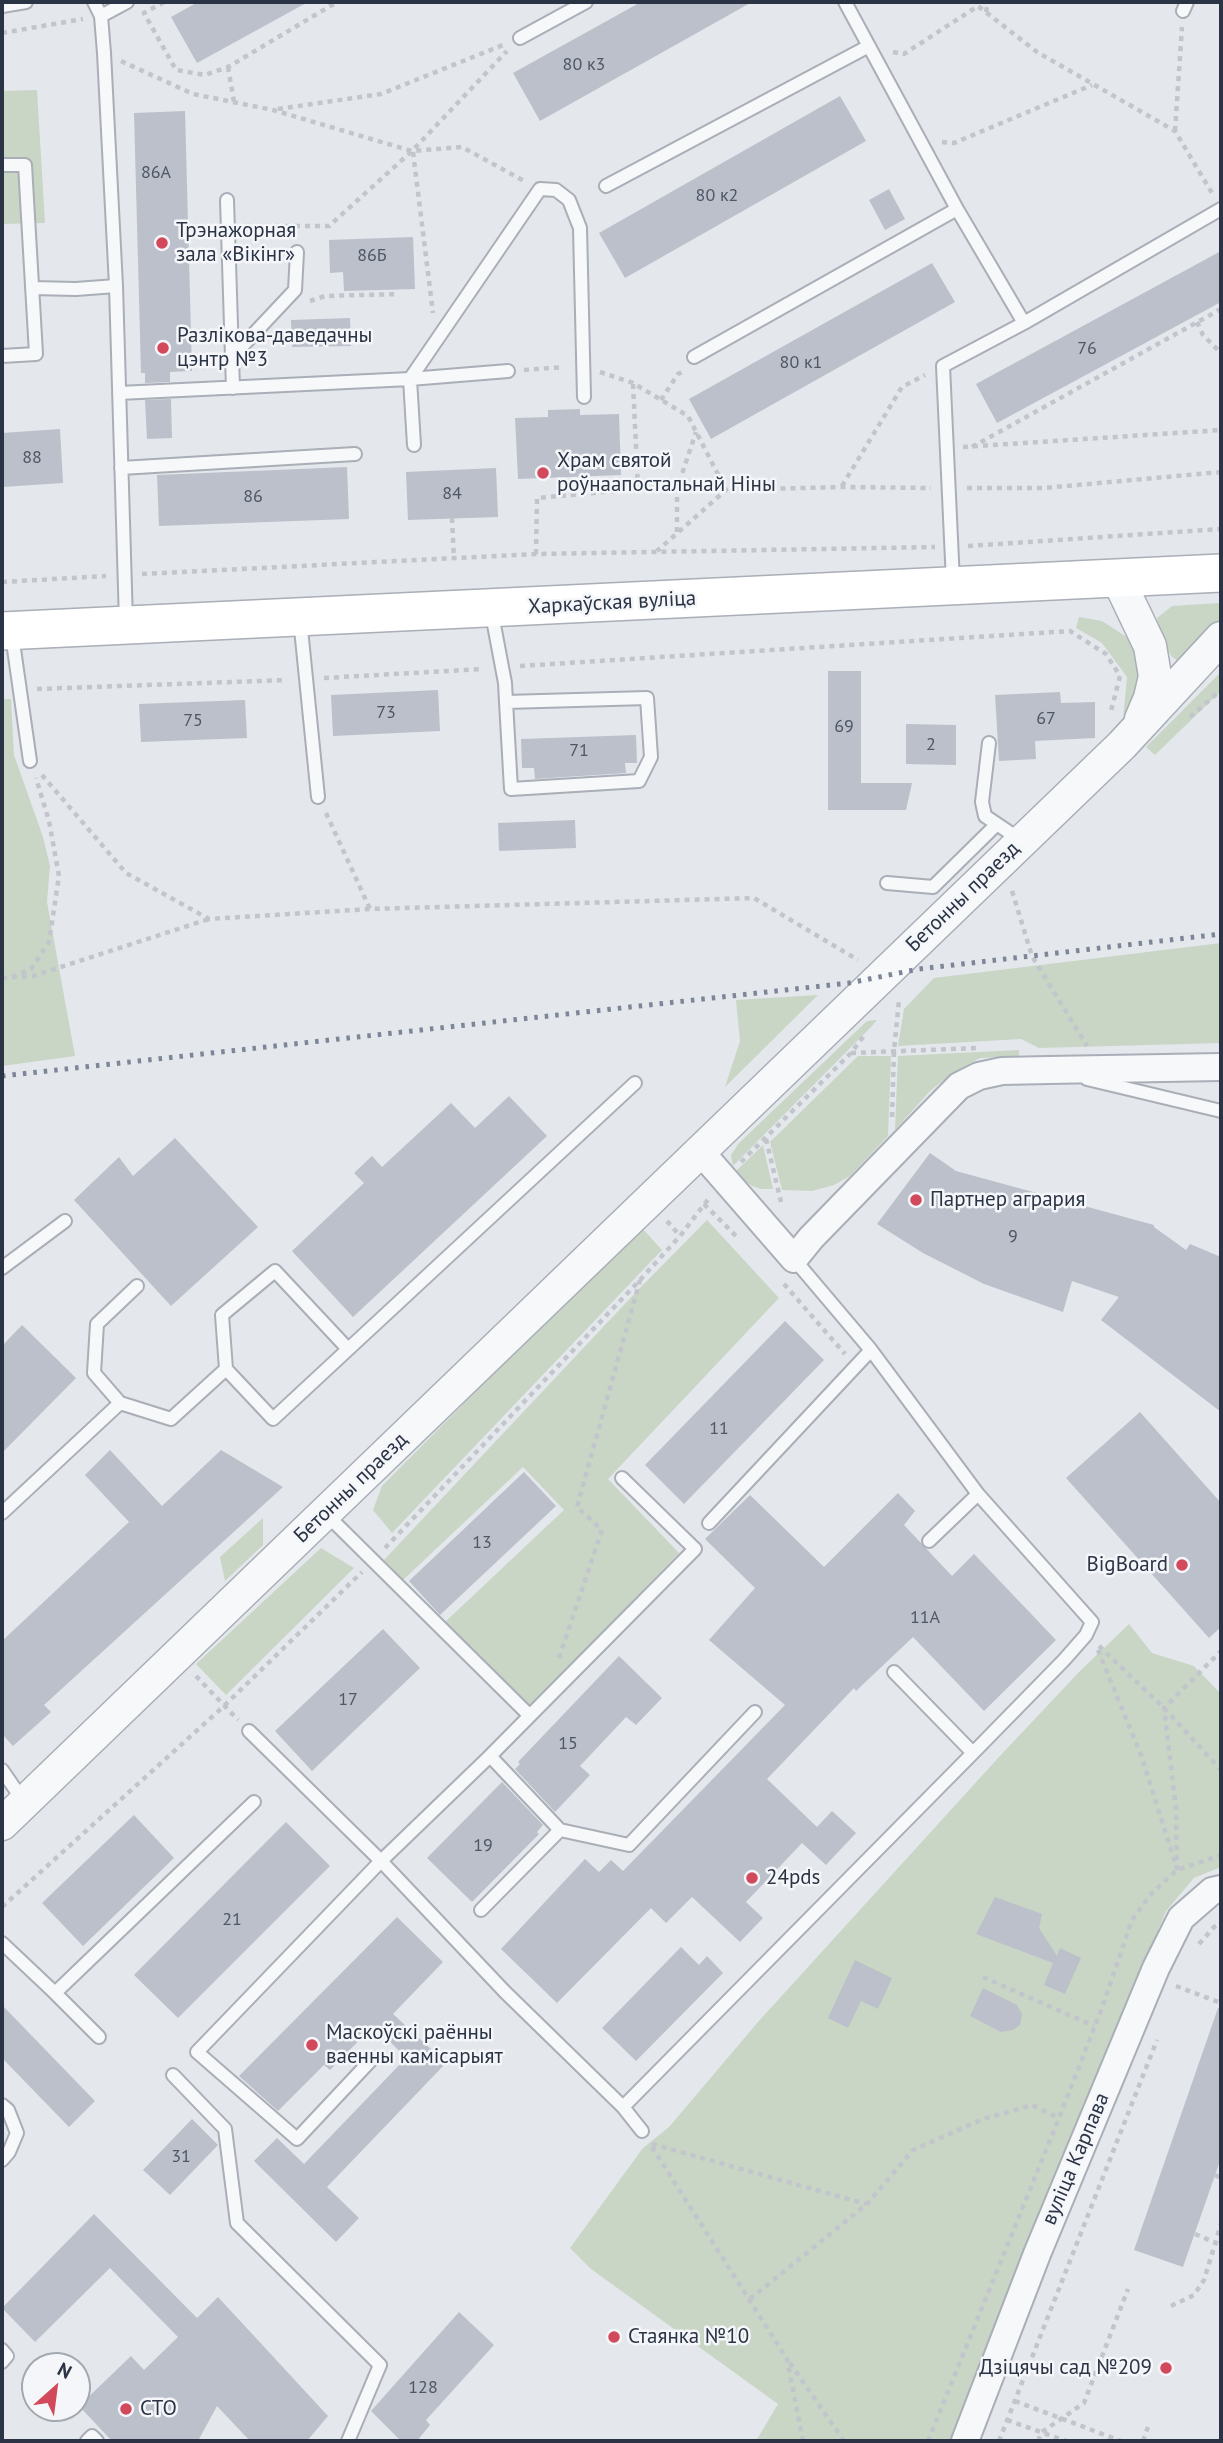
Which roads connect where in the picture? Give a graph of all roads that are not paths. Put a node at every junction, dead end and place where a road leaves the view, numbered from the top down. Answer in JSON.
{"nodes":[{"id":1,"x":26,"y":2,"type":"edge"},
{"id":2,"x":94,"y":2,"type":"edge"},
{"id":3,"x":127,"y":2,"type":"edge"},
{"id":4,"x":586,"y":2,"type":"edge"},
{"id":5,"x":845,"y":2,"type":"edge"},
{"id":6,"x":2,"y":6,"type":"edge"},
{"id":7,"x":101,"y":16,"type":"junction"},
{"id":8,"x":520,"y":38,"type":"road end"},
{"id":9,"x":869,"y":46,"type":"junction"},
{"id":10,"x":2,"y":165,"type":"edge"},
{"id":11,"x":606,"y":186,"type":"dead end"},
{"id":12,"x":227,"y":200,"type":"dead end"},
{"id":13,"x":957,"y":209,"type":"junction"},
{"id":14,"x":1221,"y":209,"type":"edge"},
{"id":15,"x":297,"y":252,"type":"dead end"},
{"id":16,"x":116,"y":286,"type":"junction"},
{"id":17,"x":32,"y":288,"type":"junction"},
{"id":18,"x":1024,"y":323,"type":"junction"},
{"id":19,"x":2,"y":356,"type":"edge"},
{"id":20,"x":232,"y":357,"type":"junction"},
{"id":21,"x":694,"y":357,"type":"dead end"},
{"id":22,"x":508,"y":371,"type":"road end"},
{"id":23,"x":410,"y":379,"type":"junction"},
{"id":24,"x":233,"y":388,"type":"junction"},
{"id":25,"x":119,"y":394,"type":"junction"},
{"id":26,"x":584,"y":397,"type":"dead end"},
{"id":27,"x":414,"y":445,"type":"dead end"},
{"id":28,"x":355,"y":454,"type":"dead end"},
{"id":29,"x":121,"y":468,"type":"junction"},
{"id":30,"x":1221,"y":573,"type":"edge"},
{"id":31,"x":1118,"y":579,"type":"junction"},
{"id":32,"x":953,"y":585,"type":"junction"},
{"id":33,"x":491,"y":609,"type":"junction"},
{"id":34,"x":300,"y":618,"type":"junction"},
{"id":35,"x":126,"y":626,"type":"junction"},
{"id":36,"x":7,"y":631,"type":"edge"},
{"id":37,"x":1221,"y":638,"type":"edge"},
{"id":38,"x":506,"y":702,"type":"junction"},
{"id":39,"x":1123,"y":723,"type":"junction"},
{"id":40,"x":989,"y":743,"type":"dead end"},
{"id":41,"x":30,"y":761,"type":"road end"},
{"id":42,"x":318,"y":797,"type":"road end"},
{"id":43,"x":1010,"y":832,"type":"junction"},
{"id":44,"x":887,"y":883,"type":"dead end"},
{"id":45,"x":1221,"y":1067,"type":"edge"},
{"id":46,"x":1049,"y":1070,"type":"junction"},
{"id":47,"x":635,"y":1083,"type":"dead end"},
{"id":48,"x":1221,"y":1111,"type":"edge"},
{"id":49,"x":700,"y":1151,"type":"junction"},
{"id":50,"x":65,"y":1221,"type":"dead end"},
{"id":51,"x":794,"y":1259,"type":"junction"},
{"id":52,"x":2,"y":1268,"type":"edge"},
{"id":53,"x":137,"y":1286,"type":"dead end"},
{"id":54,"x":348,"y":1349,"type":"junction"},
{"id":55,"x":871,"y":1350,"type":"junction"},
{"id":56,"x":226,"y":1369,"type":"junction"},
{"id":57,"x":120,"y":1403,"type":"junction"},
{"id":58,"x":622,"y":1478,"type":"dead end"},
{"id":59,"x":978,"y":1494,"type":"junction"},
{"id":60,"x":2,"y":1513,"type":"edge"},
{"id":61,"x":325,"y":1513,"type":"junction"},
{"id":62,"x":709,"y":1523,"type":"dead end"},
{"id":63,"x":929,"y":1541,"type":"dead end"},
{"id":64,"x":894,"y":1672,"type":"dead end"},
{"id":65,"x":755,"y":1712,"type":"dead end"},
{"id":66,"x":529,"y":1715,"type":"junction"},
{"id":67,"x":249,"y":1731,"type":"road end"},
{"id":68,"x":973,"y":1753,"type":"junction"},
{"id":69,"x":490,"y":1756,"type":"junction"},
{"id":70,"x":2,"y":1770,"type":"edge"},
{"id":71,"x":24,"y":1802,"type":"junction"},
{"id":72,"x":254,"y":1802,"type":"dead end"},
{"id":73,"x":2,"y":1824,"type":"edge"},
{"id":74,"x":560,"y":1830,"type":"junction"},
{"id":75,"x":381,"y":1861,"type":"junction"},
{"id":76,"x":1217,"y":1890,"type":"edge"},
{"id":77,"x":481,"y":1910,"type":"dead end"},
{"id":78,"x":2,"y":1943,"type":"edge"},
{"id":79,"x":55,"y":1993,"type":"junction"},
{"id":80,"x":99,"y":2037,"type":"dead end"},
{"id":81,"x":373,"y":2058,"type":"dead end"},
{"id":82,"x":173,"y":2075,"type":"dead end"},
{"id":83,"x":2,"y":2105,"type":"edge"},
{"id":84,"x":623,"y":2107,"type":"junction"},
{"id":85,"x":642,"y":2131,"type":"road end"},
{"id":86,"x":2,"y":2160,"type":"edge"},
{"id":87,"x":2,"y":2350,"type":"edge"},
{"id":88,"x":2,"y":2362,"type":"edge"},
{"id":89,"x":86,"y":2441,"type":"edge"},
{"id":90,"x":97,"y":2441,"type":"edge"},
{"id":91,"x":348,"y":2441,"type":"edge"},
{"id":92,"x":965,"y":2441,"type":"edge"}],
"edges":[{"from":1,"to":6,"type":"lane"},
{"from":2,"to":7,"type":"lane"},
{"from":3,"to":7,"type":"lane"},
{"from":4,"to":8,"type":"lane"},
{"from":5,"to":9,"type":"lane"},
{"from":7,"to":16,"type":"lane"},
{"from":9,"to":11,"type":"lane"},
{"from":9,"to":13,"type":"lane"},
{"from":10,"to":17,"type":"lane"},
{"from":12,"to":20,"type":"lane"},
{"from":13,"to":18,"type":"lane"},
{"from":13,"to":21,"type":"lane"},
{"from":14,"to":18,"type":"lane"},
{"from":15,"to":20,"type":"lane"},
{"from":16,"to":17,"type":"lane"},
{"from":16,"to":25,"type":"lane"},
{"from":17,"to":19,"type":"lane"},
{"from":18,"to":32,"type":"lane"},
{"from":20,"to":24,"type":"lane"},
{"from":22,"to":23,"type":"lane"},
{"from":23,"to":24,"type":"lane"},
{"from":23,"to":26,"type":"lane"},
{"from":23,"to":27,"type":"lane"},
{"from":24,"to":25,"type":"lane"},
{"from":25,"to":29,"type":"lane"},
{"from":28,"to":29,"type":"lane"},
{"from":29,"to":35,"type":"lane"},
{"from":30,"to":31,"type":"main road","name":"Харкаўская вуліца"},
{"from":31,"to":32,"type":"main road","name":"Харкаўская вуліца"},
{"from":31,"to":39,"type":"street"},
{"from":32,"to":33,"type":"main road","name":"Харкаўская вуліца"},
{"from":33,"to":34,"type":"main road","name":"Харкаўская вуліца"},
{"from":33,"to":38,"type":"lane"},
{"from":34,"to":35,"type":"main road","name":"Харкаўская вуліца"},
{"from":34,"to":42,"type":"lane"},
{"from":35,"to":36,"type":"main road","name":"Харкаўская вуліца"},
{"from":36,"to":41,"type":"lane"},
{"from":37,"to":39,"type":"street","name":"Бетонны праезд"},
{"from":38,"to":38,"type":"lane"},
{"from":39,"to":43,"type":"street","name":"Бетонны праезд"},
{"from":40,"to":43,"type":"lane"},
{"from":43,"to":44,"type":"lane"},
{"from":43,"to":49,"type":"street","name":"Бетонны праезд"},
{"from":45,"to":46,"type":"street"},
{"from":46,"to":48,"type":"lane"},
{"from":46,"to":51,"type":"street"},
{"from":47,"to":54,"type":"lane"},
{"from":49,"to":51,"type":"street"},
{"from":49,"to":61,"type":"street","name":"Бетонны праезд"},
{"from":50,"to":52,"type":"lane"},
{"from":51,"to":55,"type":"lane"},
{"from":53,"to":57,"type":"lane"},
{"from":54,"to":56,"type":"lane"},
{"from":54,"to":56,"type":"lane"},
{"from":55,"to":59,"type":"lane"},
{"from":55,"to":62,"type":"lane"},
{"from":56,"to":57,"type":"lane"},
{"from":57,"to":60,"type":"lane"},
{"from":58,"to":66,"type":"lane"},
{"from":59,"to":63,"type":"lane"},
{"from":59,"to":68,"type":"lane"},
{"from":61,"to":66,"type":"lane"},
{"from":61,"to":71,"type":"street","name":"Бетонны праезд"},
{"from":64,"to":68,"type":"lane"},
{"from":65,"to":74,"type":"lane"},
{"from":66,"to":69,"type":"lane"},
{"from":67,"to":75,"type":"lane"},
{"from":68,"to":84,"type":"lane"},
{"from":69,"to":74,"type":"lane"},
{"from":69,"to":75,"type":"lane"},
{"from":70,"to":71,"type":"lane"},
{"from":71,"to":73,"type":"street","name":"Бетонны праезд"},
{"from":72,"to":79,"type":"lane"},
{"from":74,"to":77,"type":"lane"},
{"from":75,"to":81,"type":"lane"},
{"from":75,"to":84,"type":"lane"},
{"from":76,"to":92,"type":"street","name":"вуліца Карпава"},
{"from":78,"to":79,"type":"lane"},
{"from":79,"to":80,"type":"lane"},
{"from":82,"to":91,"type":"lane"},
{"from":83,"to":86,"type":"lane"},
{"from":84,"to":85,"type":"lane"},
{"from":87,"to":88,"type":"lane"},
{"from":89,"to":90,"type":"lane"}]}
